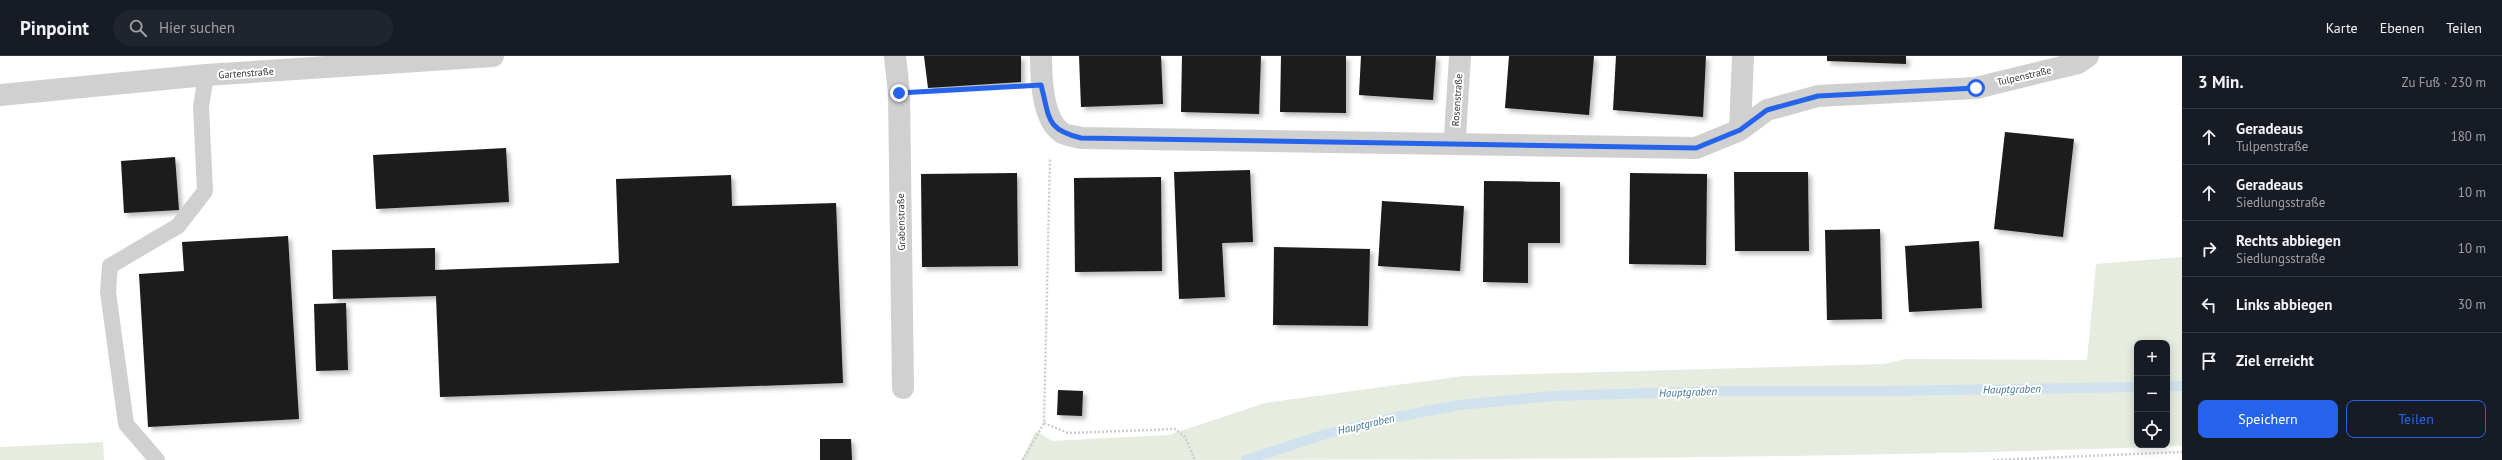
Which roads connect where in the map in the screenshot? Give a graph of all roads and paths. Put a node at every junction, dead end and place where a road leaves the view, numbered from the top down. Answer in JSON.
{"nodes":[{"id":1,"x":493,"y":56,"type":"edge"},
{"id":2,"x":895,"y":56,"type":"edge"},
{"id":3,"x":1041,"y":56,"type":"edge"},
{"id":4,"x":1460,"y":56,"type":"edge"},
{"id":5,"x":1743,"y":56,"type":"edge"},
{"id":6,"x":2088,"y":56,"type":"edge"},
{"id":7,"x":206,"y":75,"type":"junction"},
{"id":8,"x":1041,"y":85,"type":"junction"},
{"id":9,"x":899,"y":93,"type":"junction"},
{"id":10,"x":0,"y":95,"type":"edge"},
{"id":11,"x":1051,"y":123,"type":"junction"},
{"id":12,"x":1740,"y":130,"type":"junction"},
{"id":13,"x":1460,"y":143,"type":"junction"},
{"id":14,"x":902,"y":388,"type":"dead end"},
{"id":15,"x":1044,"y":423,"type":"junction"},
{"id":16,"x":2182,"y":452,"type":"edge"},
{"id":17,"x":157,"y":460,"type":"edge"},
{"id":18,"x":1024,"y":460,"type":"edge"},
{"id":19,"x":1195,"y":460,"type":"edge"},
{"id":20,"x":1993,"y":460,"type":"edge"}],
"edges":[{"from":1,"to":7,"type":"street","name":"Gartenstraße"},
{"from":2,"to":9,"type":"street","name":"Grabenstraße"},
{"from":3,"to":8,"type":"street"},
{"from":4,"to":13,"type":"street","name":"Rosenstraße"},
{"from":5,"to":12,"type":"street"},
{"from":6,"to":12,"type":"street","name":"Tulpenstraße"},
{"from":7,"to":10,"type":"street","name":"Gartenstraße"},
{"from":7,"to":17,"type":"lane"},
{"from":8,"to":9,"type":"path"},
{"from":8,"to":11,"type":"street"},
{"from":9,"to":14,"type":"street","name":"Grabenstraße"},
{"from":11,"to":13,"type":"street","name":"Tulpenstraße"},
{"from":11,"to":15,"type":"path"},
{"from":12,"to":13,"type":"street","name":"Tulpenstraße"},
{"from":15,"to":18,"type":"path"},
{"from":15,"to":19,"type":"path"},
{"from":16,"to":20,"type":"path"}]}
